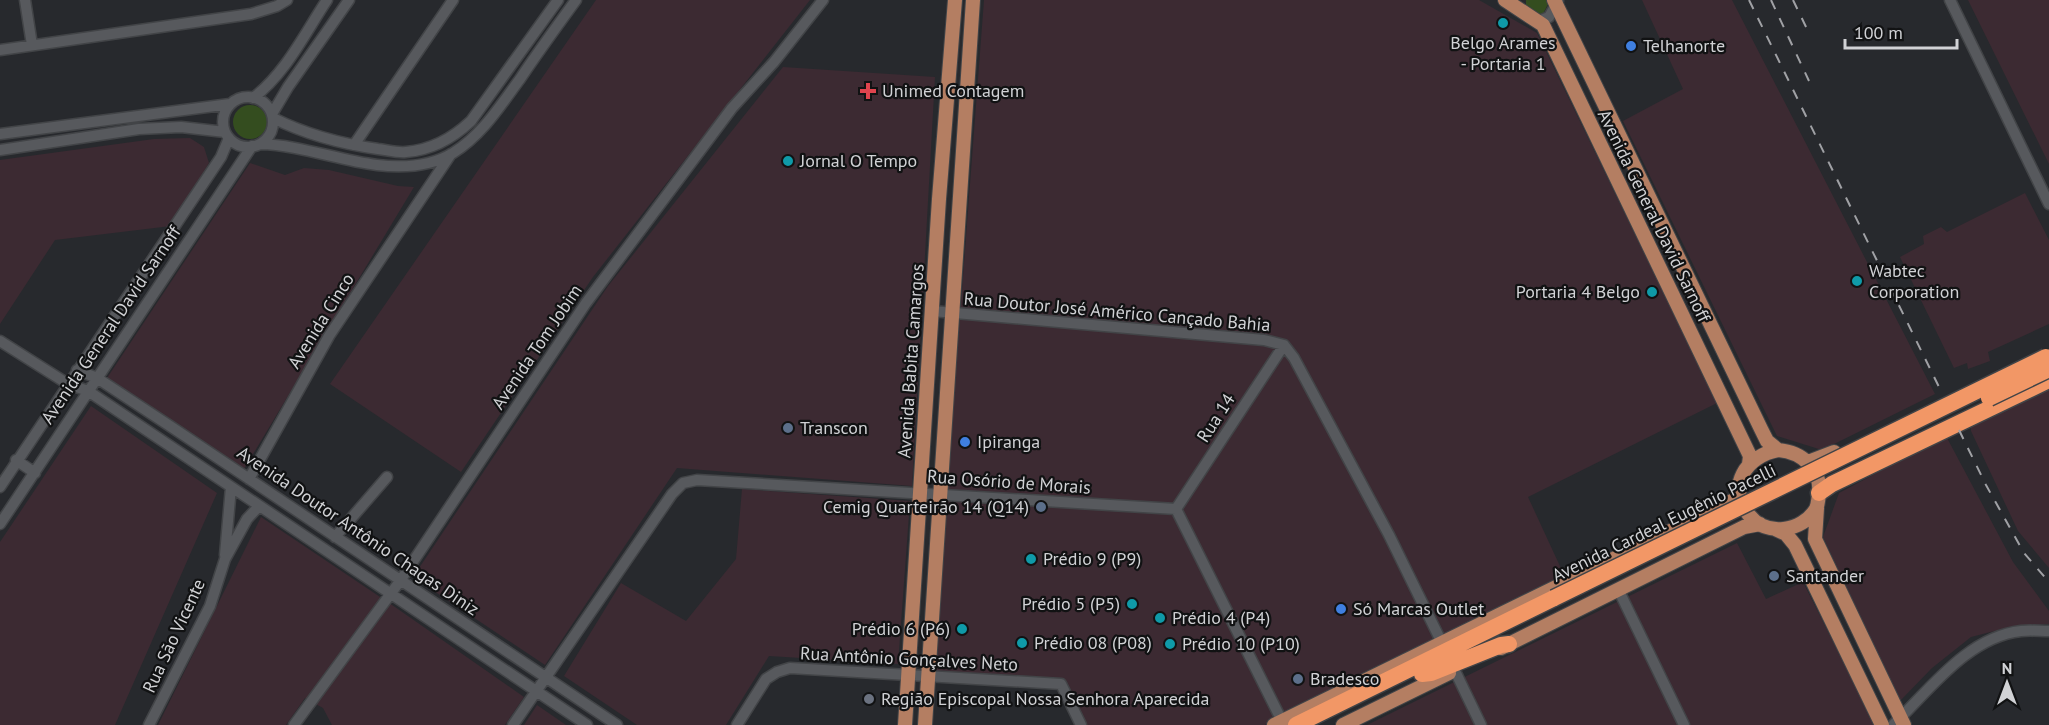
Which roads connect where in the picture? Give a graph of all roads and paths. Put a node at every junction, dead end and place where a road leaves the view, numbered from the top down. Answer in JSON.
{"nodes":[{"id":1,"x":25,"y":0,"type":"edge"},
{"id":2,"x":287,"y":0,"type":"edge"},
{"id":3,"x":327,"y":0,"type":"edge"},
{"id":4,"x":349,"y":0,"type":"edge"},
{"id":5,"x":453,"y":0,"type":"edge"},
{"id":6,"x":558,"y":0,"type":"edge"},
{"id":7,"x":576,"y":0,"type":"edge"},
{"id":8,"x":823,"y":0,"type":"edge"},
{"id":9,"x":955,"y":0,"type":"edge"},
{"id":10,"x":973,"y":0,"type":"edge"},
{"id":11,"x":1505,"y":0,"type":"edge"},
{"id":12,"x":1950,"y":0,"type":"edge"},
{"id":13,"x":1556,"y":1,"type":"edge"},
{"id":14,"x":1520,"y":4,"type":"edge"},
{"id":15,"x":1539,"y":21,"type":"junction"},
{"id":16,"x":32,"y":45,"type":"junction"},
{"id":17,"x":0,"y":50,"type":"edge"},
{"id":18,"x":283,"y":96,"type":"junction"},
{"id":19,"x":254,"y":98,"type":"junction"},
{"id":20,"x":230,"y":104,"type":"junction"},
{"id":21,"x":272,"y":116,"type":"junction"},
{"id":22,"x":1612,"y":120,"type":"junction"},
{"id":23,"x":286,"y":125,"type":"junction"},
{"id":24,"x":1593,"y":130,"type":"junction"},
{"id":25,"x":0,"y":134,"type":"edge"},
{"id":26,"x":227,"y":135,"type":"junction"},
{"id":27,"x":256,"y":145,"type":"junction"},
{"id":28,"x":354,"y":145,"type":"junction"},
{"id":29,"x":0,"y":150,"type":"edge"},
{"id":30,"x":452,"y":154,"type":"junction"},
{"id":31,"x":424,"y":165,"type":"junction"},
{"id":32,"x":429,"y":184,"type":"junction"},
{"id":33,"x":2049,"y":204,"type":"edge"},
{"id":34,"x":1692,"y":288,"type":"junction"},
{"id":35,"x":1673,"y":297,"type":"junction"},
{"id":36,"x":1700,"y":305,"type":"junction"},
{"id":37,"x":932,"y":311,"type":"junction"},
{"id":38,"x":953,"y":314,"type":"junction"},
{"id":39,"x":1682,"y":316,"type":"junction"},
{"id":40,"x":0,"y":341,"type":"edge"},
{"id":41,"x":1284,"y":345,"type":"junction"},
{"id":42,"x":2048,"y":358,"type":"edge"},
{"id":43,"x":77,"y":370,"type":"junction"},
{"id":44,"x":98,"y":378,"type":"junction"},
{"id":45,"x":2049,"y":380,"type":"edge"},
{"id":46,"x":68,"y":384,"type":"junction"},
{"id":47,"x":88,"y":391,"type":"junction"},
{"id":48,"x":1778,"y":450,"type":"junction"},
{"id":49,"x":16,"y":460,"type":"junction"},
{"id":50,"x":1808,"y":462,"type":"junction"},
{"id":51,"x":1749,"y":464,"type":"junction"},
{"id":52,"x":35,"y":473,"type":"junction"},
{"id":53,"x":387,"y":477,"type":"dead end"},
{"id":54,"x":249,"y":479,"type":"junction"},
{"id":55,"x":0,"y":487,"type":"edge"},
{"id":56,"x":231,"y":488,"type":"junction"},
{"id":57,"x":921,"y":494,"type":"junction"},
{"id":58,"x":941,"y":495,"type":"junction"},
{"id":59,"x":1740,"y":496,"type":"junction"},
{"id":60,"x":1818,"y":500,"type":"junction"},
{"id":61,"x":259,"y":506,"type":"junction"},
{"id":62,"x":1176,"y":509,"type":"junction"},
{"id":63,"x":0,"y":524,"type":"edge"},
{"id":64,"x":1760,"y":524,"type":"junction"},
{"id":65,"x":1775,"y":529,"type":"junction"},
{"id":66,"x":335,"y":537,"type":"junction"},
{"id":67,"x":225,"y":558,"type":"junction"},
{"id":68,"x":400,"y":581,"type":"junction"},
{"id":69,"x":1618,"y":589,"type":"junction"},
{"id":70,"x":390,"y":594,"type":"junction"},
{"id":71,"x":1557,"y":602,"type":"junction"},
{"id":72,"x":1488,"y":631,"type":"junction"},
{"id":73,"x":2049,"y":631,"type":"edge"},
{"id":74,"x":1442,"y":644,"type":"junction"},
{"id":75,"x":1509,"y":644,"type":"junction"},
{"id":76,"x":1455,"y":670,"type":"junction"},
{"id":77,"x":909,"y":674,"type":"junction"},
{"id":78,"x":1422,"y":674,"type":"junction"},
{"id":79,"x":927,"y":676,"type":"junction"},
{"id":80,"x":547,"y":677,"type":"junction"},
{"id":81,"x":537,"y":691,"type":"junction"},
{"id":82,"x":1899,"y":723,"type":"edge"},
{"id":83,"x":1284,"y":724,"type":"edge"},
{"id":84,"x":149,"y":725,"type":"edge"},
{"id":85,"x":294,"y":725,"type":"edge"},
{"id":86,"x":513,"y":725,"type":"edge"},
{"id":87,"x":587,"y":725,"type":"edge"},
{"id":88,"x":617,"y":725,"type":"edge"},
{"id":89,"x":737,"y":725,"type":"edge"},
{"id":90,"x":905,"y":725,"type":"edge"},
{"id":91,"x":925,"y":725,"type":"edge"},
{"id":92,"x":1081,"y":725,"type":"edge"},
{"id":93,"x":1317,"y":725,"type":"edge"},
{"id":94,"x":1343,"y":725,"type":"edge"},
{"id":95,"x":1481,"y":725,"type":"edge"},
{"id":96,"x":1684,"y":725,"type":"edge"},
{"id":97,"x":1882,"y":725,"type":"edge"}],
"edges":[{"from":1,"to":16,"type":"street"},
{"from":2,"to":16,"type":"street"},
{"from":3,"to":19,"type":"street"},
{"from":4,"to":18,"type":"street"},
{"from":5,"to":28,"type":"street"},
{"from":6,"to":28,"type":"street"},
{"from":7,"to":30,"type":"street"},
{"from":8,"to":68,"type":"street","name":"Avenida Tom Jobim"},
{"from":9,"to":37,"type":"main road","name":"Avenida Babita Camargos"},
{"from":10,"to":38,"type":"main road"},
{"from":11,"to":14,"type":"main road","name":"Avenida General David Sarnoff"},
{"from":12,"to":33,"type":"street"},
{"from":13,"to":15,"type":"street"},
{"from":13,"to":22,"type":"main road","name":"Avenida General David Sarnoff"},
{"from":14,"to":15,"type":"main road","name":"Avenida General David Sarnoff"},
{"from":15,"to":24,"type":"main road","name":"Avenida General David Sarnoff"},
{"from":16,"to":17,"type":"street"},
{"from":18,"to":21,"type":"street"},
{"from":18,"to":23,"type":"street"},
{"from":19,"to":20,"type":"street"},
{"from":19,"to":21,"type":"street"},
{"from":20,"to":25,"type":"street"},
{"from":20,"to":26,"type":"street"},
{"from":21,"to":23,"type":"street"},
{"from":21,"to":27,"type":"street"},
{"from":22,"to":24,"type":"main road"},
{"from":22,"to":34,"type":"main road","name":"Avenida General David Sarnoff"},
{"from":23,"to":28,"type":"street"},
{"from":24,"to":35,"type":"main road","name":"Avenida General David Sarnoff"},
{"from":26,"to":27,"type":"street"},
{"from":26,"to":29,"type":"street"},
{"from":26,"to":43,"type":"street","name":"Avenida General David Sarnoff"},
{"from":27,"to":31,"type":"street"},
{"from":27,"to":44,"type":"street","name":"Avenida General David Sarnoff"},
{"from":30,"to":31,"type":"street"},
{"from":30,"to":32,"type":"street","name":"Avenida Cinco"},
{"from":31,"to":32,"type":"street"},
{"from":32,"to":54,"type":"street","name":"Avenida Cinco"},
{"from":34,"to":35,"type":"main road"},
{"from":34,"to":36,"type":"main road","name":"Avenida General David Sarnoff"},
{"from":35,"to":39,"type":"main road","name":"Avenida General David Sarnoff"},
{"from":36,"to":39,"type":"main road"},
{"from":36,"to":48,"type":"main road","name":"Avenida General David Sarnoff"},
{"from":37,"to":38,"type":"street","name":"Rua Doutor José Américo Cançado Bahia"},
{"from":37,"to":57,"type":"main road","name":"Avenida Babita Camargos"},
{"from":38,"to":41,"type":"street","name":"Rua Doutor José Américo Cançado Bahia"},
{"from":38,"to":58,"type":"main road"},
{"from":39,"to":51,"type":"main road","name":"Avenida General David Sarnoff"},
{"from":40,"to":46,"type":"street","name":"Avenida Doutor Antônio Chagas Diniz"},
{"from":41,"to":62,"type":"street","name":"Rua 14"},
{"from":41,"to":74,"type":"street","name":"Rua Doutor José Américo Cançado Bahia"},
{"from":42,"to":50,"type":"main road","name":"Avenida Cardeal Eugênio Pacelli"},
{"from":42,"to":71,"type":"highway","name":"Avenida Cardeal Eugênio Pacelli","bridge":true},
{"from":43,"to":44,"type":"street","name":"Avenida Doutor Antônio Chagas Diniz"},
{"from":43,"to":46,"type":"street","name":"Avenida General David Sarnoff"},
{"from":44,"to":47,"type":"street","name":"Avenida General David Sarnoff"},
{"from":44,"to":54,"type":"street","name":"Avenida Doutor Antônio Chagas Diniz"},
{"from":45,"to":60,"type":"highway"},
{"from":46,"to":47,"type":"street","name":"Avenida Doutor Antônio Chagas Diniz"},
{"from":46,"to":49,"type":"street","name":"Avenida General David Sarnoff"},
{"from":47,"to":52,"type":"street","name":"Avenida General David Sarnoff"},
{"from":47,"to":56,"type":"street","name":"Avenida Doutor Antônio Chagas Diniz"},
{"from":48,"to":50,"type":"main road"},
{"from":48,"to":51,"type":"main road"},
{"from":49,"to":52,"type":"street"},
{"from":49,"to":55,"type":"street","name":"Avenida General David Sarnoff"},
{"from":50,"to":60,"type":"main road"},
{"from":51,"to":59,"type":"main road"},
{"from":52,"to":63,"type":"street","name":"Avenida General David Sarnoff"},
{"from":53,"to":66,"type":"street"},
{"from":54,"to":66,"type":"street","name":"Avenida Doutor Antônio Chagas Diniz"},
{"from":56,"to":61,"type":"street","name":"Avenida Doutor Antônio Chagas Diniz"},
{"from":56,"to":67,"type":"street","name":"Rua São Vicente"},
{"from":57,"to":58,"type":"street","name":"Rua Osório de Morais"},
{"from":57,"to":77,"type":"main road","name":"Avenida Babita Camargos"},
{"from":57,"to":80,"type":"street","name":"Rua Osório de Morais"},
{"from":58,"to":62,"type":"street","name":"Rua Osório de Morais"},
{"from":58,"to":79,"type":"main road"},
{"from":59,"to":64,"type":"main road"},
{"from":59,"to":74,"type":"main road","name":"Avenida Cardeal Eugênio Pacelli"},
{"from":60,"to":65,"type":"main road"},
{"from":60,"to":82,"type":"main road"},
{"from":61,"to":67,"type":"street","name":"Rua São Vicente"},
{"from":61,"to":70,"type":"street","name":"Avenida Doutor Antônio Chagas Diniz"},
{"from":62,"to":83,"type":"street"},
{"from":64,"to":65,"type":"main road"},
{"from":64,"to":69,"type":"main road"},
{"from":65,"to":97,"type":"main road"},
{"from":66,"to":68,"type":"street","name":"Avenida Doutor Antônio Chagas Diniz"},
{"from":67,"to":84,"type":"street","name":"Rua São Vicente"},
{"from":68,"to":70,"type":"street","name":"Avenida Tom Jobim"},
{"from":68,"to":80,"type":"street","name":"Avenida Doutor Antônio Chagas Diniz"},
{"from":69,"to":75,"type":"main road"},
{"from":69,"to":96,"type":"street"},
{"from":70,"to":81,"type":"street","name":"Avenida Doutor Antônio Chagas Diniz"},
{"from":70,"to":85,"type":"street","name":"Avenida Tom Jobim"},
{"from":71,"to":72,"type":"highway","name":"Avenida Cardeal Eugênio Pacelli"},
{"from":71,"to":78,"type":"highway","name":"Avenida Cardeal Eugênio Pacelli"},
{"from":72,"to":74,"type":"highway"},
{"from":72,"to":83,"type":"highway","name":"Avenida Cardeal Eugênio Pacelli"},
{"from":73,"to":82,"type":"street"},
{"from":74,"to":83,"type":"main road","name":"Avenida Cardeal Eugênio Pacelli"},
{"from":75,"to":76,"type":"main road"},
{"from":75,"to":78,"type":"highway"},
{"from":76,"to":94,"type":"main road"},
{"from":76,"to":95,"type":"street"},
{"from":77,"to":79,"type":"street","name":"Rua Antônio Gonçalves Neto"},
{"from":77,"to":89,"type":"street","name":"Rua Antônio Gonçalves Neto"},
{"from":77,"to":90,"type":"main road","name":"Avenida Babita Camargos"},
{"from":78,"to":93,"type":"highway","name":"Avenida Cardeal Eugênio Pacelli"},
{"from":79,"to":91,"type":"main road"},
{"from":79,"to":92,"type":"street","name":"Rua Antônio Gonçalves Neto"},
{"from":80,"to":81,"type":"street","name":"Rua Osório de Morais"},
{"from":80,"to":88,"type":"street","name":"Avenida Doutor Antônio Chagas Diniz"},
{"from":81,"to":86,"type":"street","name":"Rua Osório de Morais"},
{"from":81,"to":87,"type":"street","name":"Avenida Doutor Antônio Chagas Diniz"}]}
